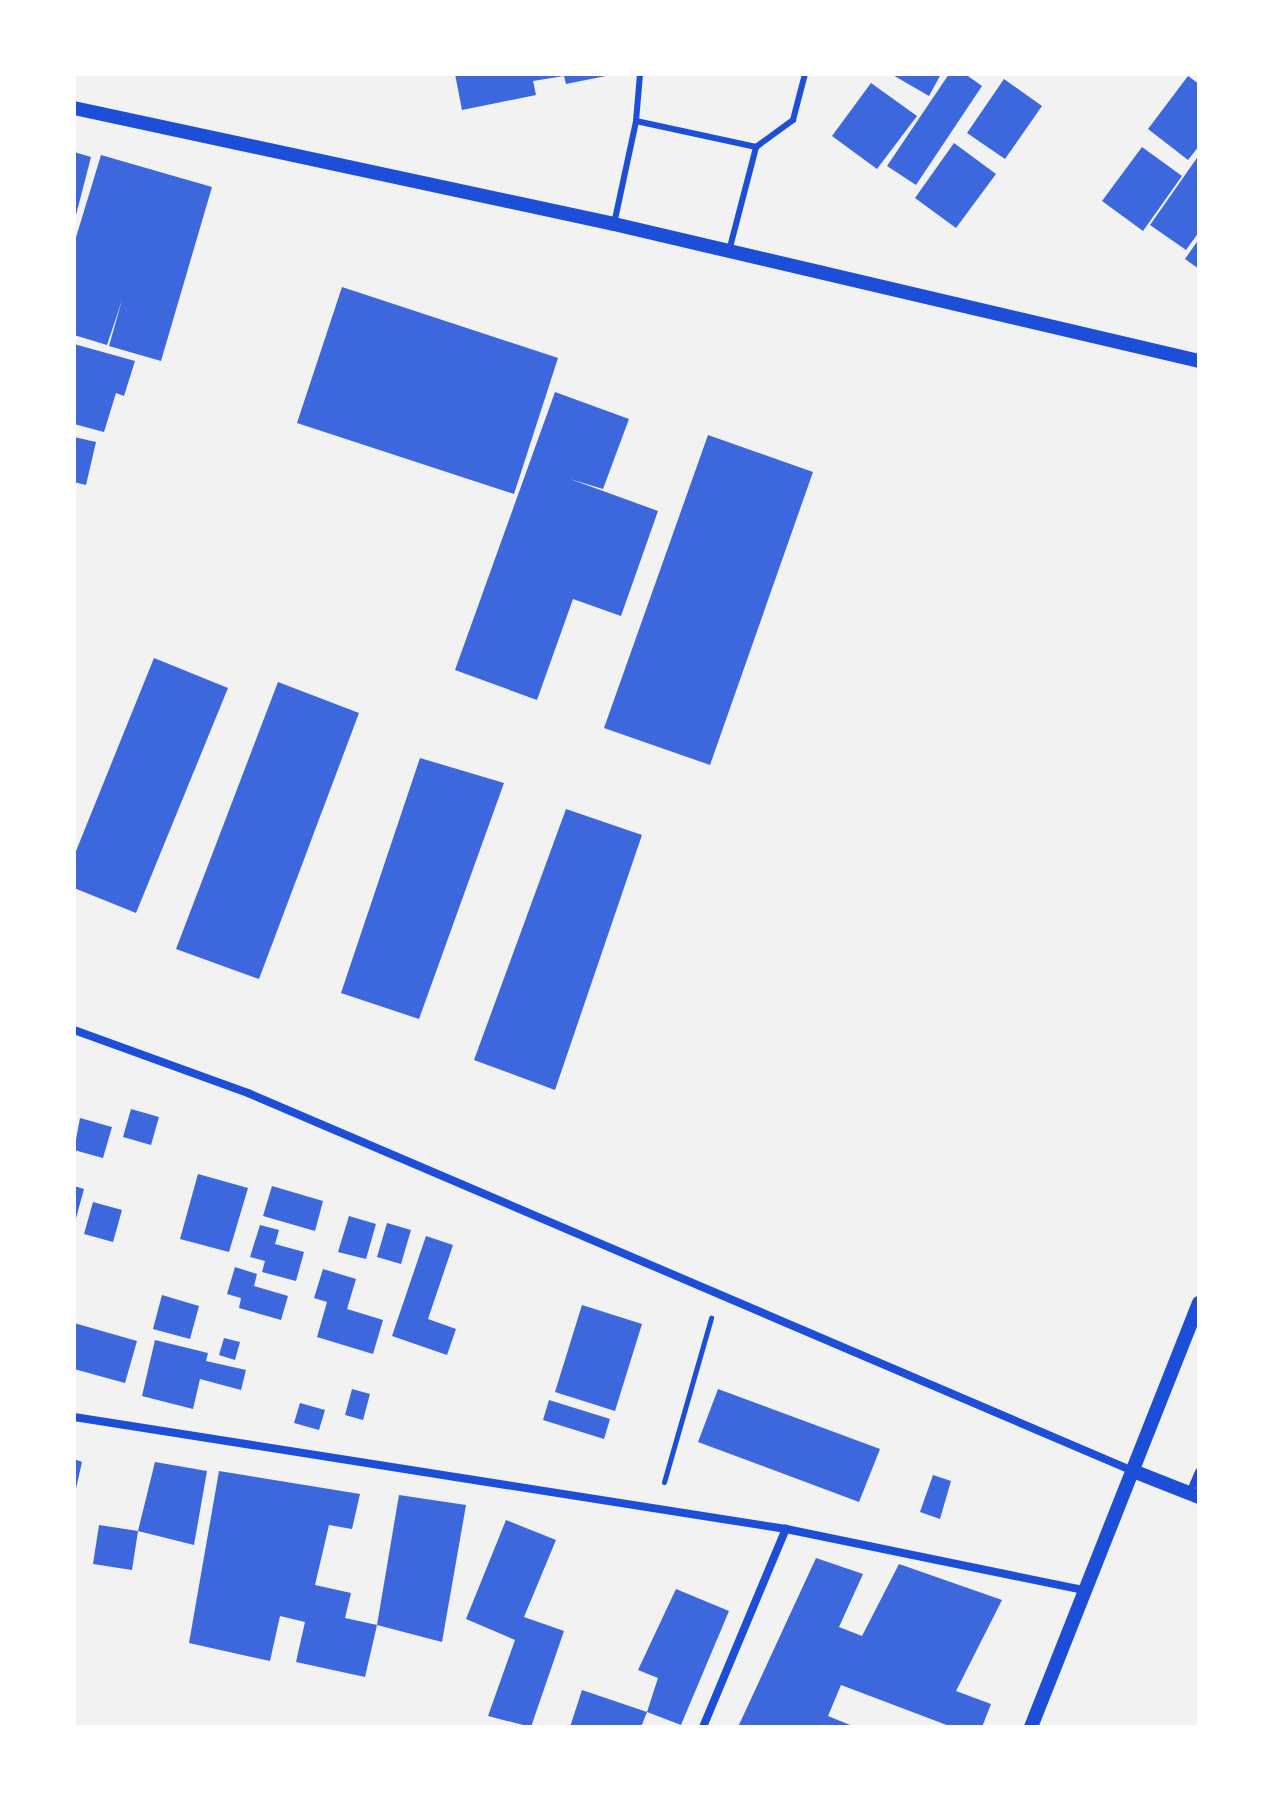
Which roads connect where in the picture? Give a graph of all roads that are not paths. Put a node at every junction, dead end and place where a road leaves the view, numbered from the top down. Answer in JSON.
{"nodes":[{"id":1,"x":640,"y":74,"type":"edge"},
{"id":2,"x":805,"y":74,"type":"edge"},
{"id":3,"x":74,"y":108,"type":"edge"},
{"id":4,"x":636,"y":121,"type":"junction"},
{"id":5,"x":756,"y":147,"type":"junction"},
{"id":6,"x":614,"y":224,"type":"junction"},
{"id":7,"x":728,"y":253,"type":"junction"},
{"id":8,"x":1199,"y":361,"type":"edge"},
{"id":9,"x":74,"y":1030,"type":"edge"},
{"id":10,"x":1199,"y":1303,"type":"edge"},
{"id":11,"x":74,"y":1417,"type":"edge"},
{"id":12,"x":1133,"y":1471,"type":"junction"},
{"id":13,"x":1199,"y":1472,"type":"edge"},
{"id":14,"x":1195,"y":1495,"type":"edge"},
{"id":15,"x":786,"y":1529,"type":"junction"},
{"id":16,"x":1083,"y":1590,"type":"junction"},
{"id":17,"x":703,"y":1727,"type":"edge"},
{"id":18,"x":1031,"y":1727,"type":"edge"}],
"edges":[{"from":1,"to":4,"type":"lane"},
{"from":2,"to":5,"type":"lane"},
{"from":3,"to":6,"type":"street"},
{"from":4,"to":5,"type":"lane"},
{"from":4,"to":6,"type":"lane"},
{"from":5,"to":7,"type":"lane"},
{"from":6,"to":7,"type":"street"},
{"from":7,"to":8,"type":"street"},
{"from":9,"to":12,"type":"street"},
{"from":10,"to":12,"type":"street"},
{"from":11,"to":15,"type":"street"},
{"from":12,"to":14,"type":"street"},
{"from":12,"to":16,"type":"street"},
{"from":13,"to":14,"type":"street"},
{"from":15,"to":16,"type":"street"},
{"from":15,"to":17,"type":"street"},
{"from":16,"to":18,"type":"street"}]}
